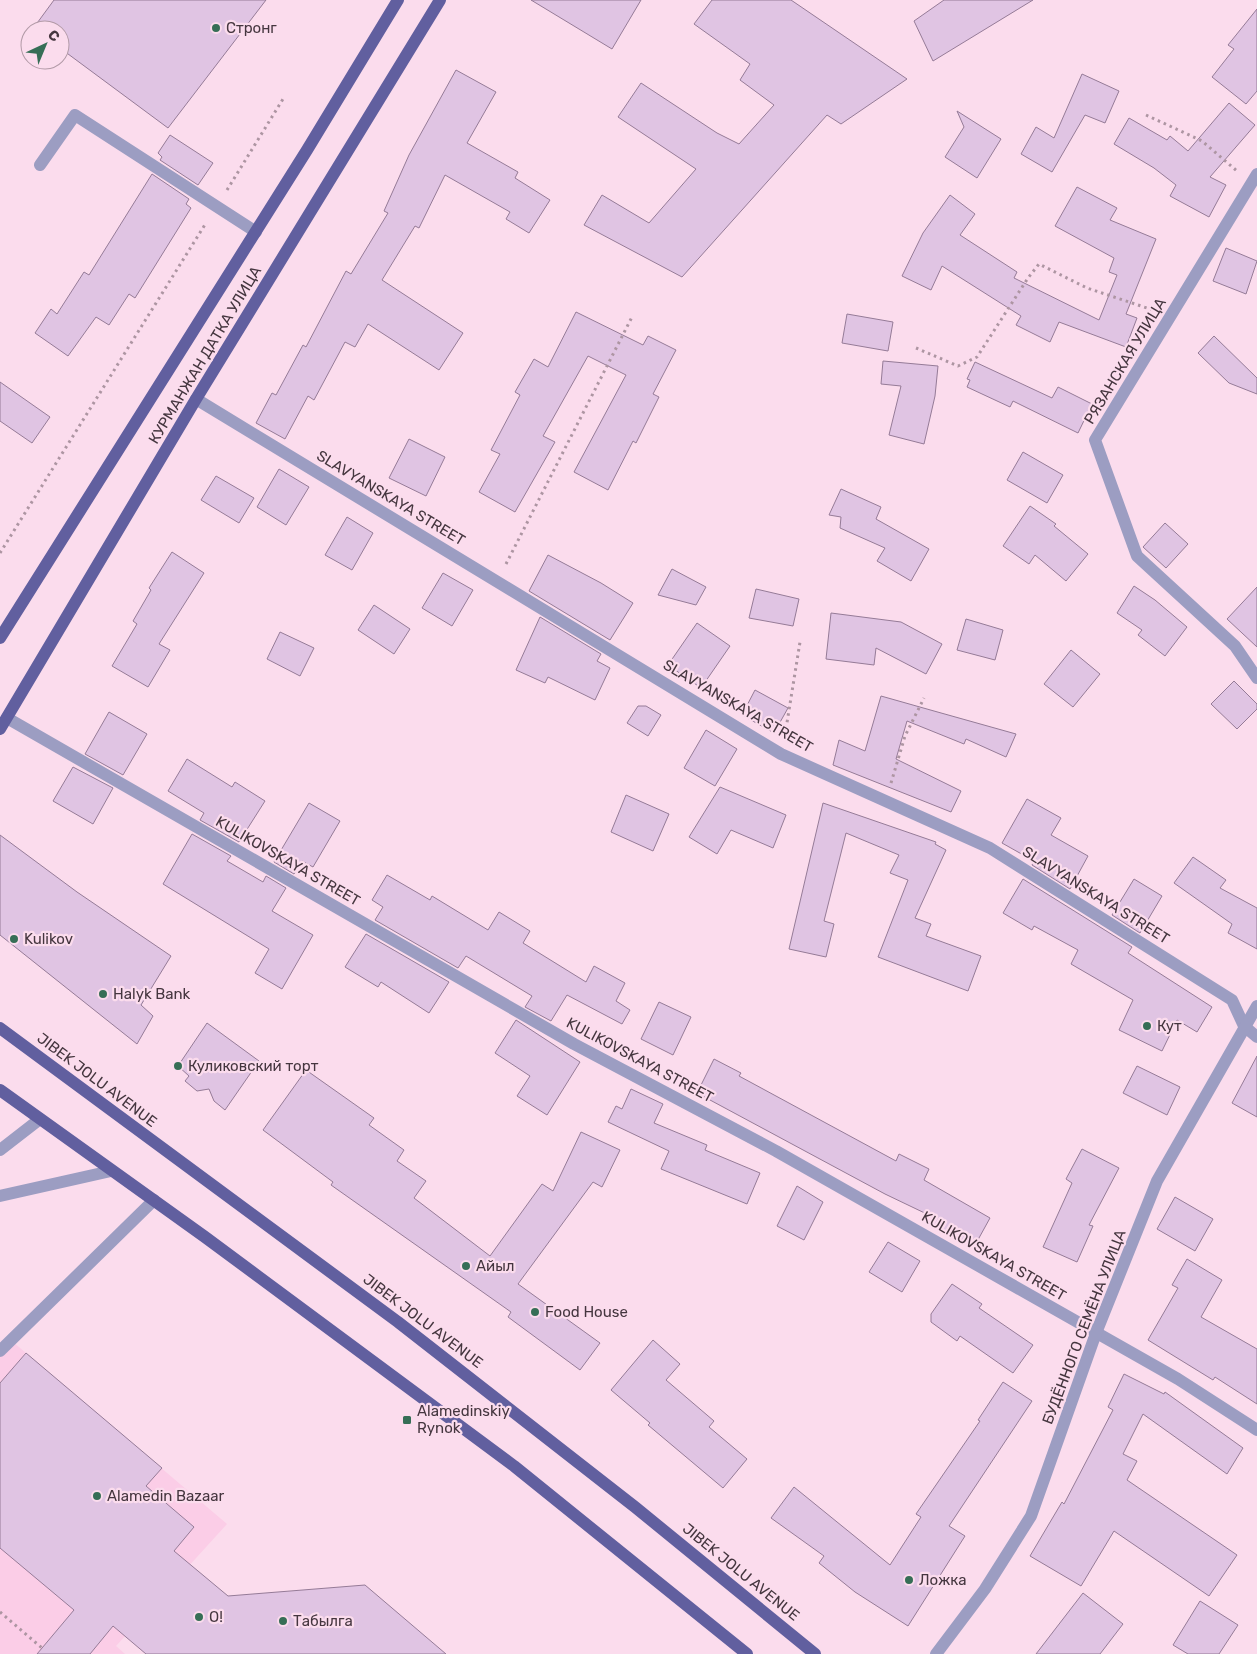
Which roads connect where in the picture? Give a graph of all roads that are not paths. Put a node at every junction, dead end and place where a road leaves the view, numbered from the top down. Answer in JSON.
{"nodes":[{"id":1,"x":398,"y":0,"type":"edge"},
{"id":2,"x":440,"y":0,"type":"edge"},
{"id":3,"x":40,"y":165,"type":"dead end"},
{"id":4,"x":1254,"y":179,"type":"edge"},
{"id":5,"x":256,"y":232,"type":"junction"},
{"id":6,"x":196,"y":399,"type":"junction"},
{"id":7,"x":0,"y":638,"type":"edge"},
{"id":8,"x":1257,"y":678,"type":"edge"},
{"id":9,"x":3,"y":723,"type":"edge"},
{"id":10,"x":1257,"y":1006,"type":"edge"},
{"id":11,"x":1244,"y":1026,"type":"junction"},
{"id":12,"x":0,"y":1028,"type":"edge"},
{"id":13,"x":1257,"y":1037,"type":"edge"},
{"id":14,"x":0,"y":1090,"type":"edge"},
{"id":15,"x":40,"y":1119,"type":"junction"},
{"id":16,"x":0,"y":1150,"type":"edge"},
{"id":17,"x":112,"y":1171,"type":"junction"},
{"id":18,"x":0,"y":1196,"type":"edge"},
{"id":19,"x":154,"y":1200,"type":"junction"},
{"id":20,"x":1096,"y":1332,"type":"junction"},
{"id":21,"x":0,"y":1351,"type":"edge"},
{"id":22,"x":1257,"y":1430,"type":"edge"},
{"id":23,"x":747,"y":1654,"type":"edge"},
{"id":24,"x":816,"y":1654,"type":"edge"},
{"id":25,"x":936,"y":1654,"type":"edge"}],
"edges":[{"from":1,"to":5,"type":"main road","name":"КУРМАНЖАН ДАТКА УЛИЦА"},
{"from":2,"to":6,"type":"main road","name":"КУРМАНЖАН ДАТКА УЛИЦА"},
{"from":3,"to":5,"type":"street"},
{"from":4,"to":8,"type":"street","name":"РЯЗАНСКАЯ УЛИЦА"},
{"from":5,"to":7,"type":"main road","name":"КУРМАНЖАН ДАТКА УЛИЦА"},
{"from":6,"to":9,"type":"main road","name":"КУРМАНЖАН ДАТКА УЛИЦА"},
{"from":6,"to":11,"type":"street","name":"SLAVYANSKAYA STREET"},
{"from":9,"to":20,"type":"street","name":"KULIKOVSKAYA STREET"},
{"from":10,"to":11,"type":"street","name":"БУДЁННОГО СЕМЁНА УЛИЦА"},
{"from":11,"to":13,"type":"street","name":"SLAVYANSKAYA STREET"},
{"from":11,"to":20,"type":"street","name":"БУДЁННОГО СЕМЁНА УЛИЦА"},
{"from":12,"to":24,"type":"main road","name":"JIBEK JOLU AVENUE"},
{"from":14,"to":15,"type":"main road"},
{"from":15,"to":16,"type":"street"},
{"from":15,"to":17,"type":"main road"},
{"from":17,"to":18,"type":"street"},
{"from":17,"to":19,"type":"main road"},
{"from":19,"to":21,"type":"street"},
{"from":19,"to":23,"type":"main road"},
{"from":20,"to":22,"type":"street","name":"KULIKOVSKAYA STREET"},
{"from":20,"to":25,"type":"street","name":"БУДЁННОГО СЕМЁНА УЛИЦА"}]}
